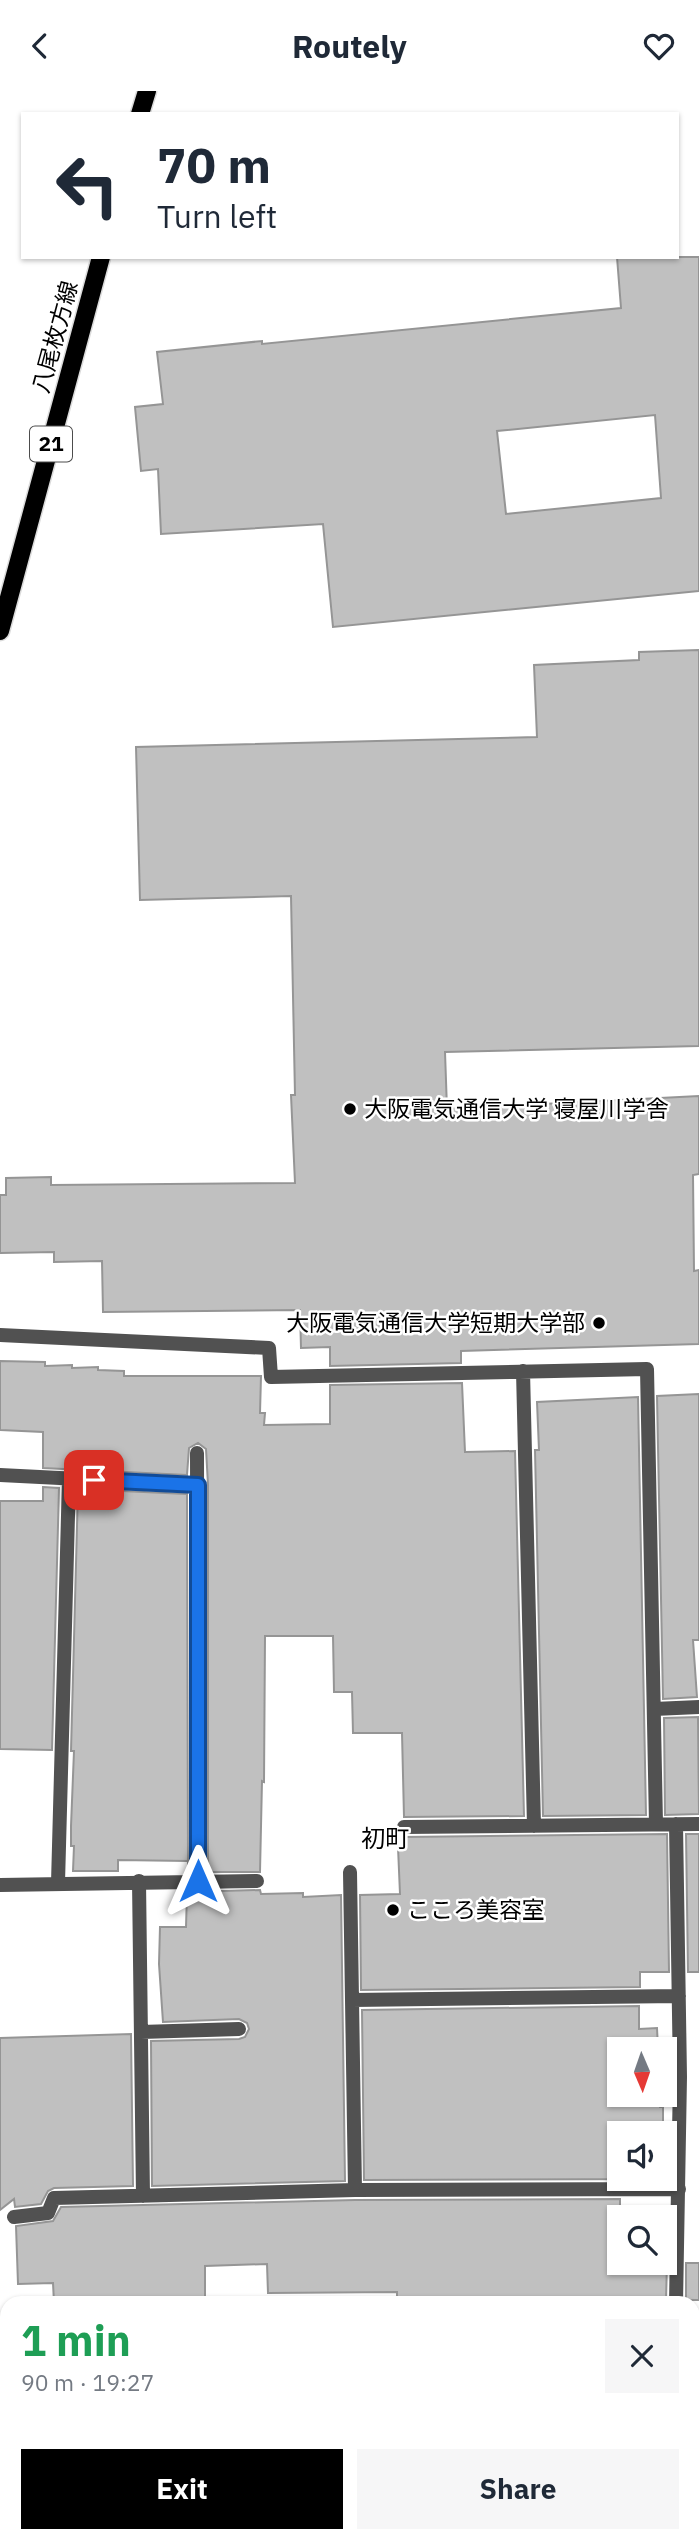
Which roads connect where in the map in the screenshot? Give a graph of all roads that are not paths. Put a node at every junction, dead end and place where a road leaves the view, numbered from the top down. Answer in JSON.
{"nodes":[{"id":1,"x":147,"y":91,"type":"edge"},
{"id":2,"x":141,"y":112,"type":"edge"},
{"id":3,"x":101,"y":259,"type":"edge"},
{"id":4,"x":0,"y":631,"type":"edge"},
{"id":5,"x":0,"y":1335,"type":"edge"},
{"id":6,"x":523,"y":1371,"type":"junction"},
{"id":7,"x":197,"y":1454,"type":"dead end"},
{"id":8,"x":0,"y":1475,"type":"edge"},
{"id":9,"x":69,"y":1479,"type":"junction"},
{"id":10,"x":198,"y":1485,"type":"junction"},
{"id":11,"x":699,"y":1707,"type":"edge"},
{"id":12,"x":654,"y":1709,"type":"junction"},
{"id":13,"x":676,"y":1824,"type":"junction"},
{"id":14,"x":699,"y":1824,"type":"edge"},
{"id":15,"x":656,"y":1825,"type":"junction"},
{"id":16,"x":534,"y":1826,"type":"junction"},
{"id":17,"x":404,"y":1827,"type":"dead end"},
{"id":18,"x":350,"y":1872,"type":"dead end"},
{"id":19,"x":139,"y":1881,"type":"junction"},
{"id":20,"x":198,"y":1881,"type":"junction"},
{"id":21,"x":257,"y":1881,"type":"dead end"},
{"id":22,"x":58,"y":1883,"type":"junction"},
{"id":23,"x":0,"y":1885,"type":"edge"},
{"id":24,"x":680,"y":1996,"type":"junction"},
{"id":25,"x":352,"y":2000,"type":"junction"},
{"id":26,"x":239,"y":2029,"type":"dead end"},
{"id":27,"x":141,"y":2032,"type":"junction"},
{"id":28,"x":679,"y":2189,"type":"junction"},
{"id":29,"x":355,"y":2190,"type":"junction"},
{"id":30,"x":143,"y":2196,"type":"junction"},
{"id":31,"x":14,"y":2217,"type":"dead end"},
{"id":32,"x":676,"y":2296,"type":"edge"}],
"edges":[{"from":1,"to":2,"type":"main road"},
{"from":3,"to":4,"type":"main road","name":"八尾枚方線","number":"21"},
{"from":5,"to":6,"type":"street"},
{"from":6,"to":12,"type":"street"},
{"from":6,"to":16,"type":"street"},
{"from":7,"to":10,"type":"street"},
{"from":8,"to":9,"type":"street"},
{"from":9,"to":10,"type":"street"},
{"from":9,"to":22,"type":"street"},
{"from":10,"to":20,"type":"street"},
{"from":11,"to":12,"type":"street"},
{"from":12,"to":15,"type":"street"},
{"from":13,"to":14,"type":"street"},
{"from":13,"to":15,"type":"street"},
{"from":13,"to":24,"type":"street"},
{"from":15,"to":16,"type":"street"},
{"from":16,"to":17,"type":"street"},
{"from":18,"to":25,"type":"street"},
{"from":19,"to":20,"type":"street"},
{"from":19,"to":22,"type":"street"},
{"from":19,"to":27,"type":"street"},
{"from":20,"to":21,"type":"street"},
{"from":22,"to":23,"type":"street"},
{"from":24,"to":25,"type":"street"},
{"from":24,"to":28,"type":"street"},
{"from":25,"to":29,"type":"street"},
{"from":26,"to":27,"type":"street"},
{"from":27,"to":30,"type":"street"},
{"from":28,"to":29,"type":"street"},
{"from":28,"to":32,"type":"street"},
{"from":29,"to":30,"type":"street"},
{"from":30,"to":31,"type":"street"}]}
